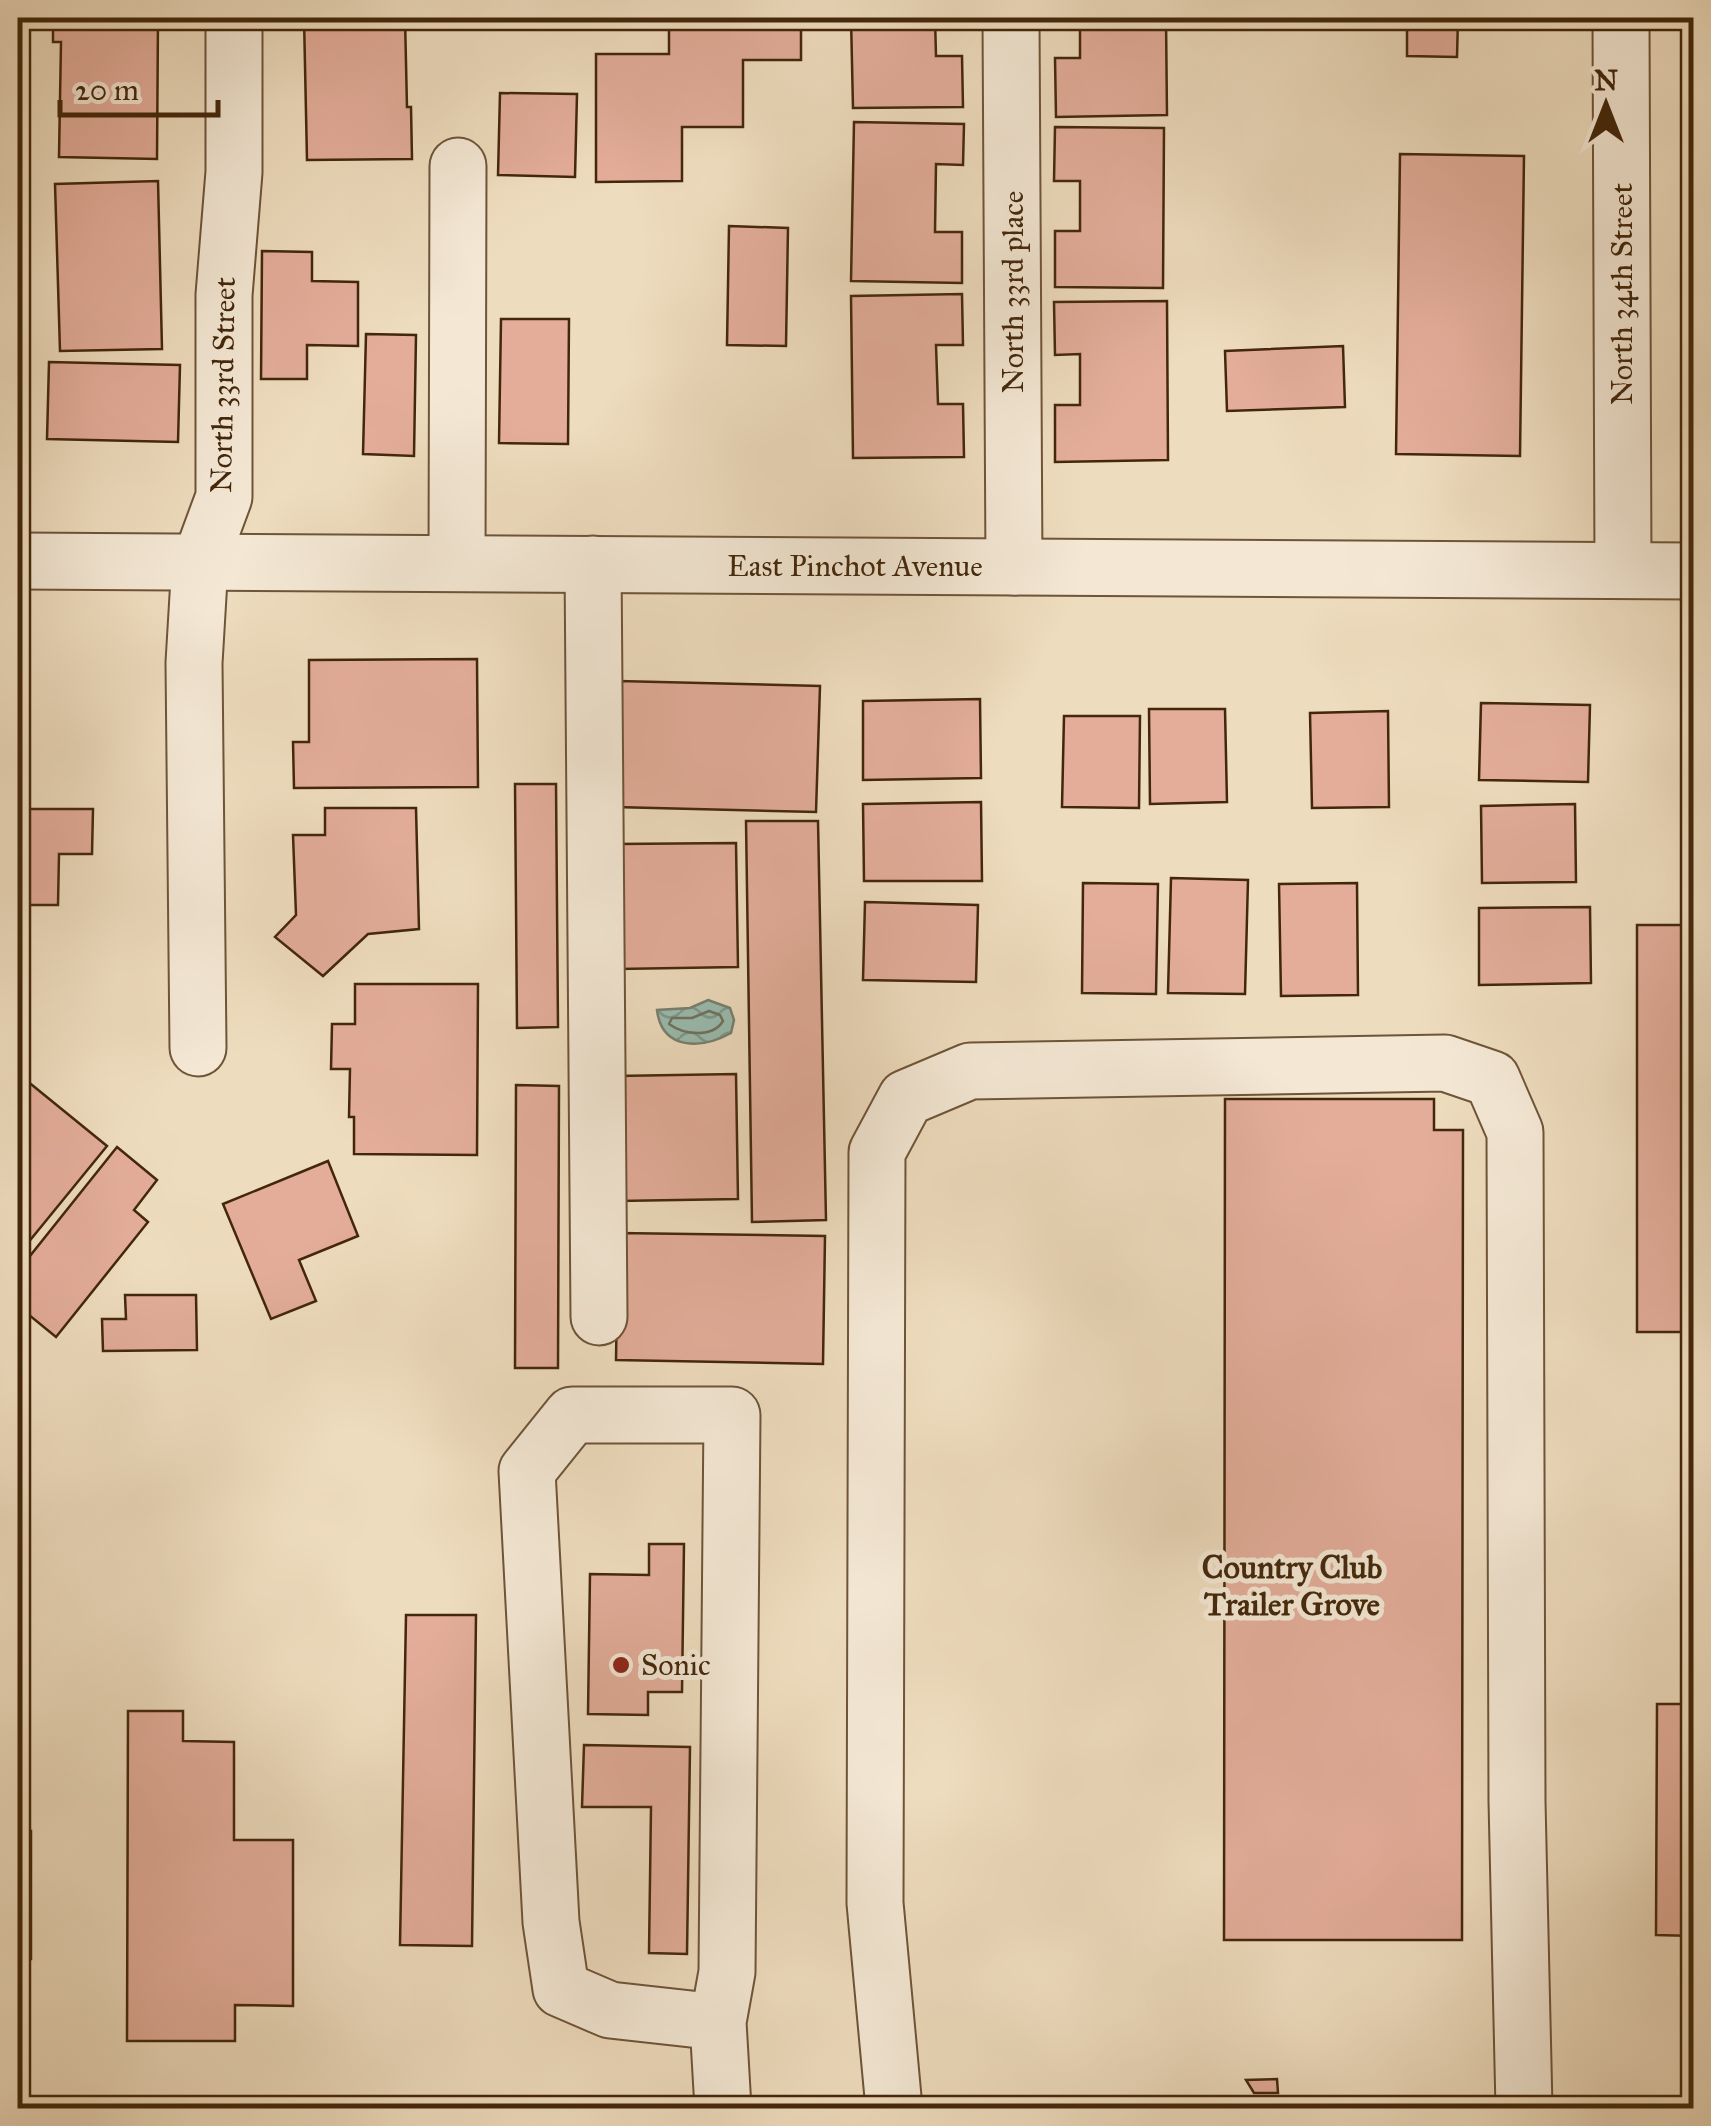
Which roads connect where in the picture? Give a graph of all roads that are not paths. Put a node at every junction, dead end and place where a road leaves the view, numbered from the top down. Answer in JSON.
{"nodes":[{"id":1,"x":234,"y":18,"type":"edge"},
{"id":2,"x":1011,"y":18,"type":"edge"},
{"id":3,"x":1621,"y":18,"type":"edge"},
{"id":4,"x":458,"y":166,"type":"dead end"},
{"id":5,"x":18,"y":560,"type":"edge"},
{"id":6,"x":200,"y":562,"type":"junction"},
{"id":7,"x":456,"y":564,"type":"junction"},
{"id":8,"x":594,"y":564,"type":"junction"},
{"id":9,"x":1014,"y":567,"type":"junction"},
{"id":10,"x":1624,"y":570,"type":"junction"},
{"id":11,"x":1694,"y":571,"type":"edge"},
{"id":12,"x":198,"y":1048,"type":"dead end"},
{"id":13,"x":599,"y":1317,"type":"dead end"},
{"id":14,"x":718,"y":2022,"type":"junction"},
{"id":15,"x":724,"y":2108,"type":"edge"},
{"id":16,"x":894,"y":2108,"type":"edge"},
{"id":17,"x":1524,"y":2108,"type":"edge"}],
"edges":[{"from":1,"to":6,"type":"street","name":"North 33rd Street"},
{"from":2,"to":9,"type":"street","name":"North 33rd place"},
{"from":3,"to":10,"type":"street","name":"North 34th Street"},
{"from":4,"to":7,"type":"street"},
{"from":5,"to":6,"type":"street","name":"East Pinchot Avenue"},
{"from":6,"to":7,"type":"street","name":"East Pinchot Avenue"},
{"from":6,"to":12,"type":"street","name":"North 33rd Street"},
{"from":7,"to":8,"type":"street","name":"East Pinchot Avenue"},
{"from":8,"to":9,"type":"street","name":"East Pinchot Avenue"},
{"from":8,"to":13,"type":"street"},
{"from":9,"to":10,"type":"street","name":"East Pinchot Avenue"},
{"from":10,"to":11,"type":"street","name":"East Pinchot Avenue"},
{"from":14,"to":14,"type":"street"},
{"from":14,"to":15,"type":"street"},
{"from":16,"to":17,"type":"street"}]}
